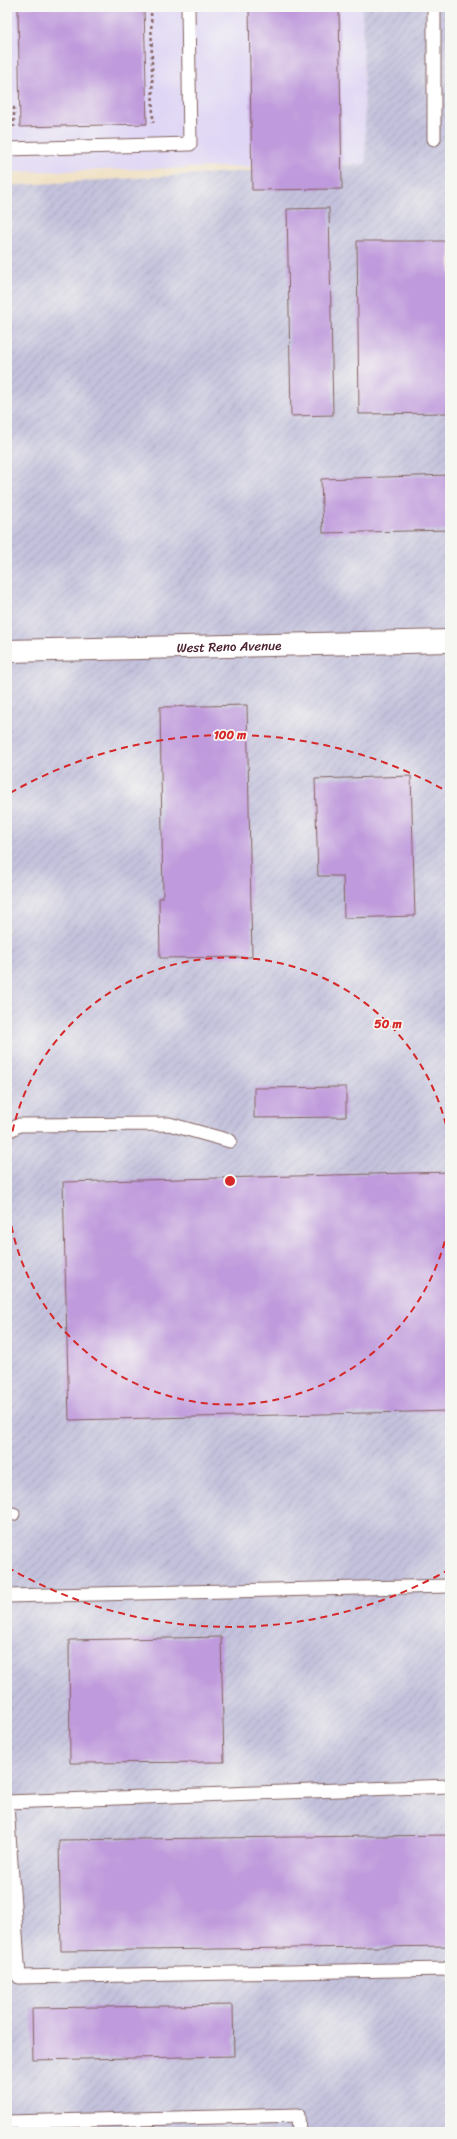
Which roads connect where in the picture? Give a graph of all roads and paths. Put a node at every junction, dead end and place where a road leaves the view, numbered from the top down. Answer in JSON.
{"nodes":[{"id":1,"x":151,"y":7,"type":"edge"},
{"id":2,"x":244,"y":7,"type":"edge"},
{"id":3,"x":434,"y":7,"type":"edge"},
{"id":4,"x":188,"y":8,"type":"edge"},
{"id":5,"x":7,"y":108,"type":"edge"},
{"id":6,"x":153,"y":126,"type":"dead end"},
{"id":7,"x":22,"y":128,"type":"dead end"},
{"id":8,"x":434,"y":139,"type":"dead end"},
{"id":9,"x":7,"y":149,"type":"edge"},
{"id":10,"x":450,"y":641,"type":"edge"},
{"id":11,"x":7,"y":651,"type":"edge"},
{"id":12,"x":7,"y":1132,"type":"edge"},
{"id":13,"x":230,"y":1141,"type":"dead end"},
{"id":14,"x":450,"y":1586,"type":"edge"},
{"id":15,"x":7,"y":1596,"type":"edge"},
{"id":16,"x":450,"y":1786,"type":"edge"},
{"id":17,"x":7,"y":1802,"type":"edge"},
{"id":18,"x":7,"y":1806,"type":"edge"},
{"id":19,"x":450,"y":1966,"type":"edge"},
{"id":20,"x":11,"y":2125,"type":"edge"},
{"id":21,"x":299,"y":2132,"type":"edge"}],
"edges":[{"from":1,"to":6,"type":"path"},
{"from":2,"to":4,"type":"path"},
{"from":3,"to":8,"type":"lane"},
{"from":4,"to":9,"type":"lane"},
{"from":5,"to":7,"type":"path"},
{"from":10,"to":11,"type":"street","name":"West Reno Avenue"},
{"from":12,"to":13,"type":"lane"},
{"from":14,"to":15,"type":"lane"},
{"from":16,"to":17,"type":"lane"},
{"from":18,"to":19,"type":"lane"},
{"from":20,"to":21,"type":"lane"}]}
